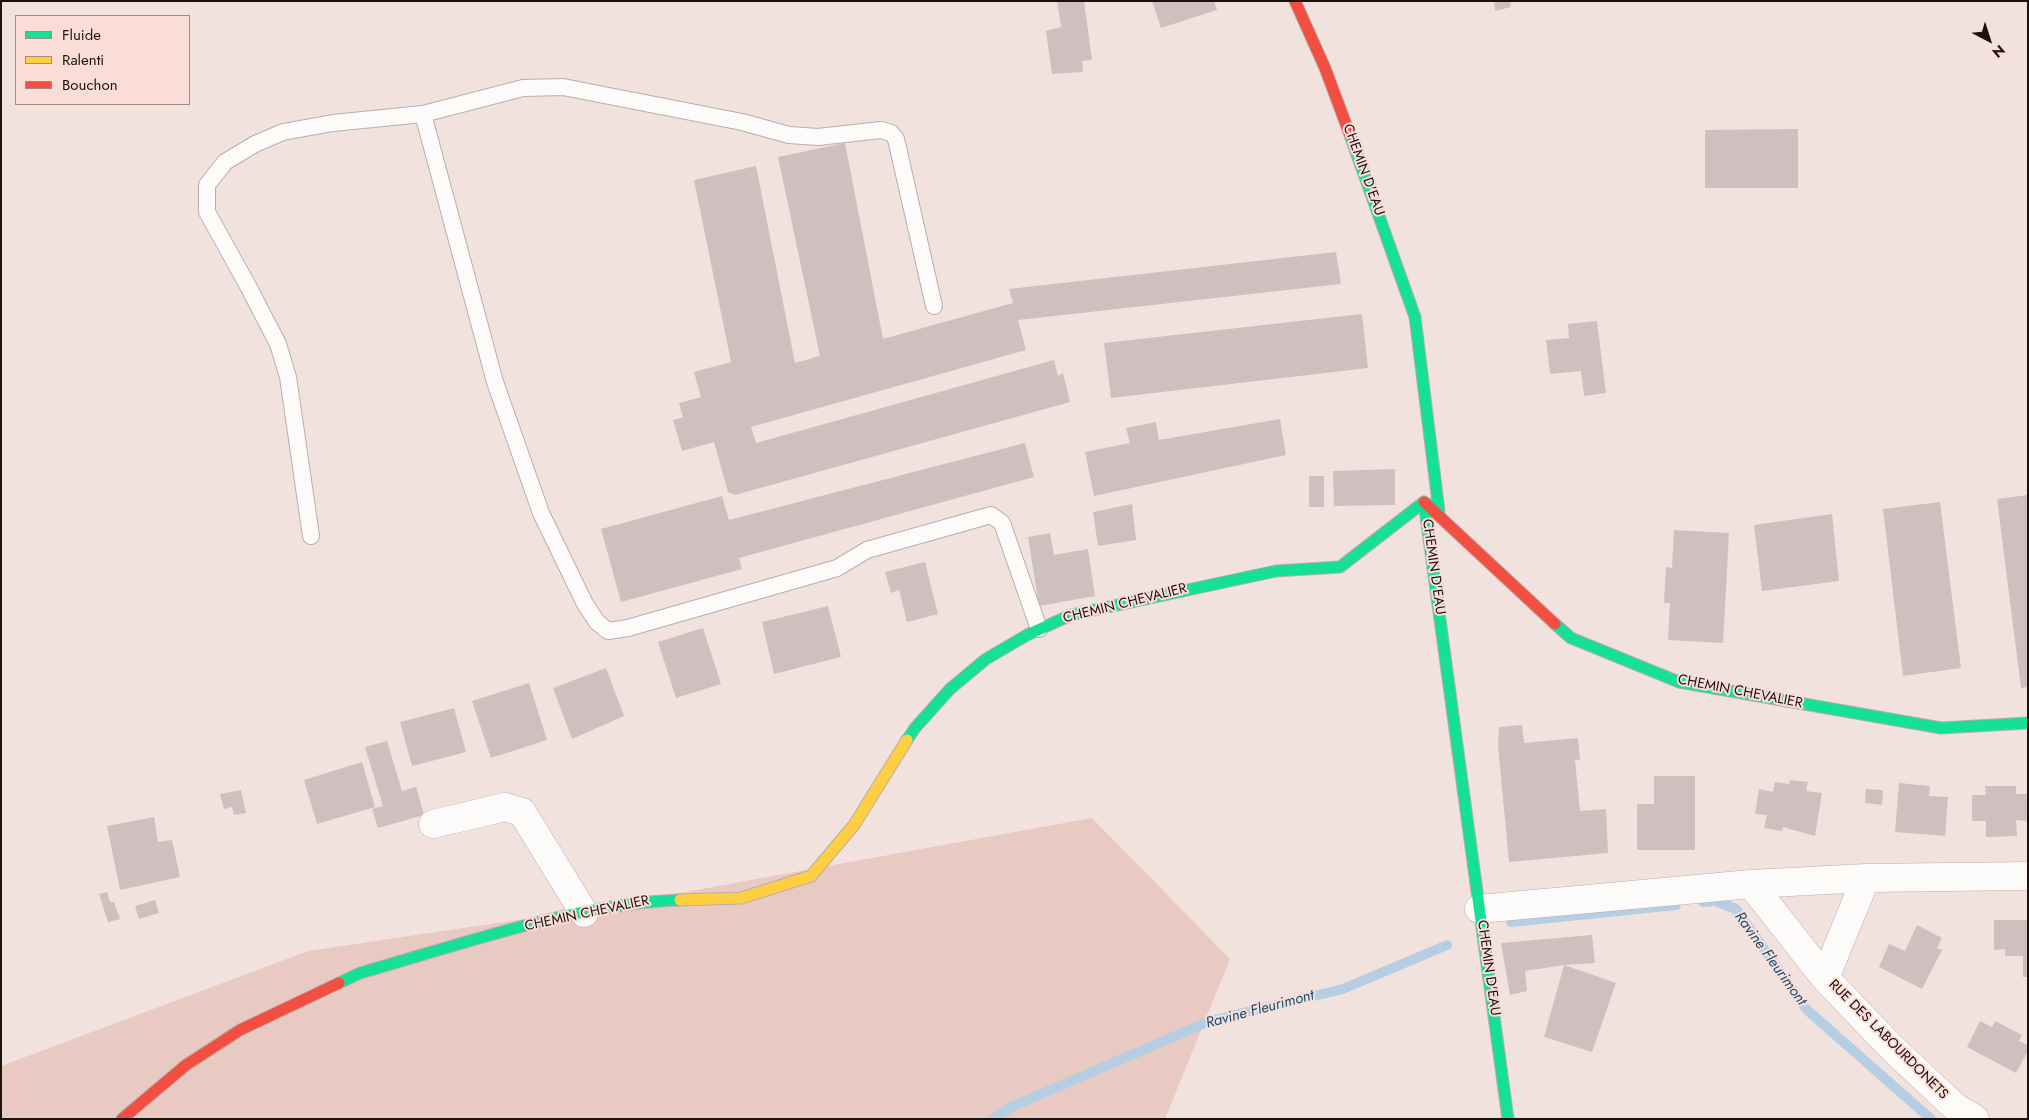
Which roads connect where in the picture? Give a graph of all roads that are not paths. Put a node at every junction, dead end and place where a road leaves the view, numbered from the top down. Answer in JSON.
{"nodes":[{"id":1,"x":1295,"y":1,"type":"edge"},
{"id":2,"x":423,"y":114,"type":"junction"},
{"id":3,"x":934,"y":306,"type":"dead end"},
{"id":4,"x":1424,"y":502,"type":"junction"},
{"id":5,"x":311,"y":536,"type":"dead end"},
{"id":6,"x":1039,"y":629,"type":"junction"},
{"id":7,"x":2028,"y":723,"type":"edge"},
{"id":8,"x":433,"y":824,"type":"dead end"},
{"id":9,"x":2028,"y":876,"type":"edge"},
{"id":10,"x":1866,"y":878,"type":"junction"},
{"id":11,"x":1751,"y":884,"type":"junction"},
{"id":12,"x":1479,"y":909,"type":"junction"},
{"id":13,"x":584,"y":913,"type":"junction"},
{"id":14,"x":1825,"y":978,"type":"junction"},
{"id":15,"x":122,"y":1119,"type":"edge"},
{"id":16,"x":1508,"y":1119,"type":"edge"},
{"id":17,"x":1975,"y":1119,"type":"edge"}],
"edges":[{"from":1,"to":4,"type":"street","name":"CHEMIN D'EAU"},
{"from":2,"to":3,"type":"lane"},
{"from":2,"to":5,"type":"lane"},
{"from":2,"to":6,"type":"lane"},
{"from":4,"to":6,"type":"street","name":"CHEMIN CHEVALIER"},
{"from":4,"to":7,"type":"street","name":"CHEMIN CHEVALIER"},
{"from":4,"to":12,"type":"street","name":"CHEMIN D'EAU"},
{"from":6,"to":13,"type":"street","name":"CHEMIN CHEVALIER"},
{"from":8,"to":13,"type":"street"},
{"from":9,"to":10,"type":"street"},
{"from":10,"to":11,"type":"street"},
{"from":10,"to":14,"type":"street"},
{"from":11,"to":12,"type":"street"},
{"from":11,"to":14,"type":"street","name":"RUE DES LABOURDONETS"},
{"from":12,"to":16,"type":"street","name":"CHEMIN D'EAU"},
{"from":13,"to":15,"type":"street","name":"CHEMIN CHEVALIER"},
{"from":14,"to":17,"type":"street","name":"RUE DES LABOURDONETS"}]}
